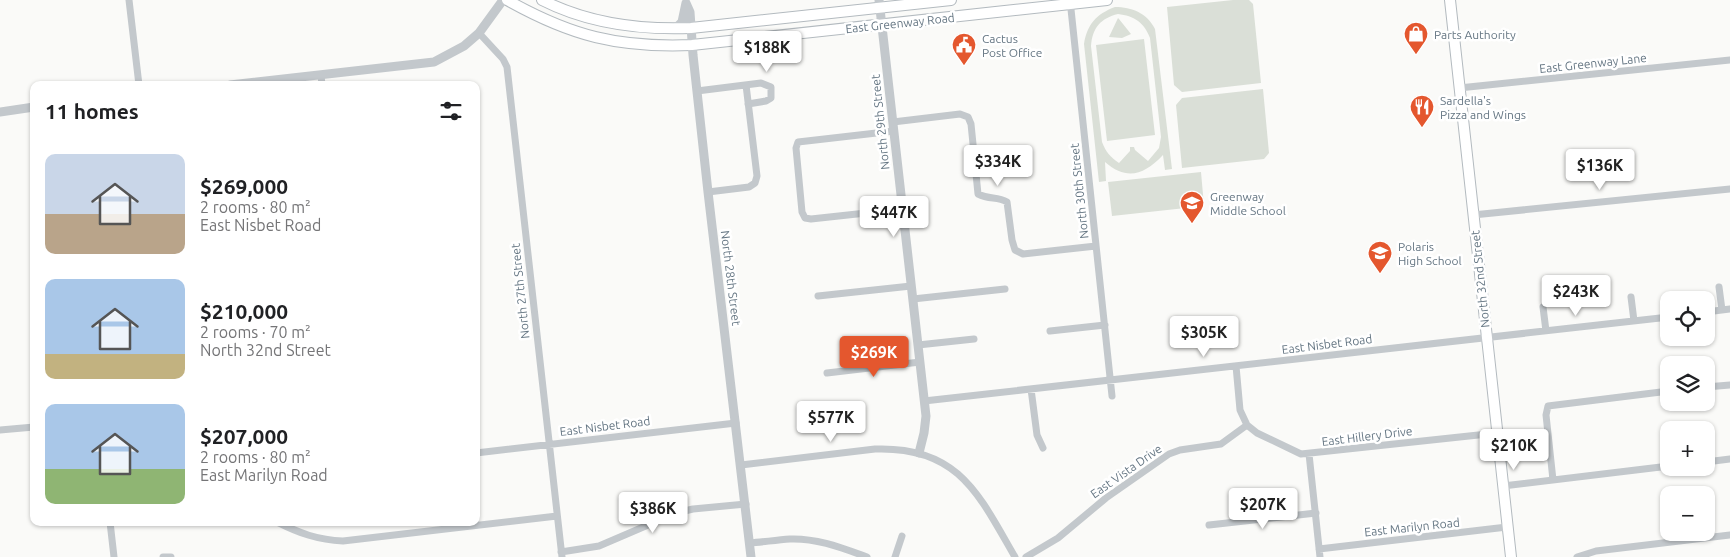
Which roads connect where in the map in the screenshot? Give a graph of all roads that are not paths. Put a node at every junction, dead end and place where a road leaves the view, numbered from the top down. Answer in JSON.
{"nodes":[{"id":1,"x":129,"y":0,"type":"edge"},
{"id":2,"x":503,"y":0,"type":"edge"},
{"id":3,"x":507,"y":0,"type":"edge"},
{"id":4,"x":542,"y":0,"type":"edge"},
{"id":5,"x":951,"y":0,"type":"edge"},
{"id":6,"x":1107,"y":0,"type":"edge"},
{"id":7,"x":1450,"y":0,"type":"edge"},
{"id":8,"x":686,"y":2,"type":"edge"},
{"id":9,"x":1070,"y":2,"type":"edge"},
{"id":10,"x":880,"y":4,"type":"edge"},
{"id":11,"x":596,"y":19,"type":"junction"},
{"id":12,"x":761,"y":21,"type":"junction"},
{"id":13,"x":882,"y":24,"type":"junction"},
{"id":14,"x":676,"y":28,"type":"junction"},
{"id":15,"x":692,"y":28,"type":"junction"},
{"id":16,"x":479,"y":34,"type":"junction"},
{"id":17,"x":592,"y":36,"type":"junction"},
{"id":18,"x":761,"y":37,"type":"junction"},
{"id":19,"x":692,"y":45,"type":"junction"},
{"id":20,"x":1730,"y":60,"type":"edge"},
{"id":21,"x":321,"y":75,"type":"junction"},
{"id":22,"x":139,"y":81,"type":"edge"},
{"id":23,"x":272,"y":81,"type":"edge"},
{"id":24,"x":322,"y":81,"type":"edge"},
{"id":25,"x":746,"y":85,"type":"junction"},
{"id":26,"x":1459,"y":88,"type":"junction"},
{"id":27,"x":697,"y":91,"type":"junction"},
{"id":28,"x":748,"y":104,"type":"junction"},
{"id":29,"x":30,"y":108,"type":"edge"},
{"id":30,"x":0,"y":112,"type":"edge"},
{"id":31,"x":893,"y":126,"type":"junction"},
{"id":32,"x":1730,"y":189,"type":"edge"},
{"id":33,"x":708,"y":192,"type":"junction"},
{"id":34,"x":903,"y":210,"type":"junction"},
{"id":35,"x":1473,"y":215,"type":"junction"},
{"id":36,"x":1096,"y":246,"type":"junction"},
{"id":37,"x":911,"y":286,"type":"junction"},
{"id":38,"x":1719,"y":287,"type":"dead end"},
{"id":39,"x":1005,"y":289,"type":"dead end"},
{"id":40,"x":818,"y":296,"type":"dead end"},
{"id":41,"x":1631,"y":297,"type":"dead end"},
{"id":42,"x":913,"y":299,"type":"junction"},
{"id":43,"x":1543,"y":307,"type":"dead end"},
{"id":44,"x":1730,"y":309,"type":"edge"},
{"id":45,"x":1722,"y":310,"type":"junction"},
{"id":46,"x":1715,"y":311,"type":"edge"},
{"id":47,"x":1660,"y":318,"type":"edge"},
{"id":48,"x":1634,"y":321,"type":"junction"},
{"id":49,"x":1105,"y":324,"type":"junction"},
{"id":50,"x":1050,"y":331,"type":"dead end"},
{"id":51,"x":1546,"y":331,"type":"junction"},
{"id":52,"x":1486,"y":337,"type":"junction"},
{"id":53,"x":974,"y":340,"type":"dead end"},
{"id":54,"x":918,"y":345,"type":"junction"},
{"id":55,"x":920,"y":362,"type":"junction"},
{"id":56,"x":1236,"y":366,"type":"junction"},
{"id":57,"x":827,"y":372,"type":"dead end"},
{"id":58,"x":1111,"y":379,"type":"junction"},
{"id":59,"x":1730,"y":384,"type":"edge"},
{"id":60,"x":1715,"y":386,"type":"edge"},
{"id":61,"x":1032,"y":389,"type":"junction"},
{"id":62,"x":1660,"y":392,"type":"edge"},
{"id":63,"x":1112,"y":396,"type":"dead end"},
{"id":64,"x":924,"y":401,"type":"junction"},
{"id":65,"x":736,"y":422,"type":"junction"},
{"id":66,"x":1247,"y":425,"type":"junction"},
{"id":67,"x":30,"y":427,"type":"edge"},
{"id":68,"x":0,"y":430,"type":"edge"},
{"id":69,"x":1496,"y":432,"type":"junction"},
{"id":70,"x":549,"y":444,"type":"junction"},
{"id":71,"x":1043,"y":448,"type":"dead end"},
{"id":72,"x":480,"y":453,"type":"edge"},
{"id":73,"x":919,"y":453,"type":"junction"},
{"id":74,"x":1309,"y":454,"type":"junction"},
{"id":75,"x":1730,"y":459,"type":"edge"},
{"id":76,"x":1715,"y":461,"type":"edge"},
{"id":77,"x":741,"y":465,"type":"junction"},
{"id":78,"x":1660,"y":467,"type":"edge"},
{"id":79,"x":1553,"y":480,"type":"junction"},
{"id":80,"x":1503,"y":486,"type":"junction"},
{"id":81,"x":746,"y":504,"type":"junction"},
{"id":82,"x":1316,"y":514,"type":"junction"},
{"id":83,"x":557,"y":516,"type":"junction"},
{"id":84,"x":480,"y":525,"type":"edge"},
{"id":85,"x":1209,"y":525,"type":"dead end"},
{"id":86,"x":110,"y":526,"type":"edge"},
{"id":87,"x":285,"y":526,"type":"edge"},
{"id":88,"x":471,"y":526,"type":"edge"},
{"id":89,"x":1507,"y":528,"type":"junction"},
{"id":90,"x":1730,"y":535,"type":"edge"},
{"id":91,"x":902,"y":536,"type":"dead end"},
{"id":92,"x":750,"y":543,"type":"junction"},
{"id":93,"x":1320,"y":549,"type":"junction"},
{"id":94,"x":1604,"y":554,"type":"edge"},
{"id":95,"x":562,"y":555,"type":"edge"},
{"id":96,"x":114,"y":557,"type":"edge"},
{"id":97,"x":163,"y":557,"type":"edge"},
{"id":98,"x":171,"y":557,"type":"edge"},
{"id":99,"x":751,"y":557,"type":"edge"},
{"id":100,"x":867,"y":557,"type":"edge"},
{"id":101,"x":895,"y":557,"type":"edge"},
{"id":102,"x":1015,"y":557,"type":"edge"},
{"id":103,"x":1026,"y":557,"type":"edge"},
{"id":104,"x":1320,"y":557,"type":"edge"},
{"id":105,"x":1511,"y":557,"type":"edge"},
{"id":106,"x":1577,"y":557,"type":"edge"}],
"edges":[{"from":1,"to":22,"type":"street"},
{"from":2,"to":16,"type":"street"},
{"from":3,"to":17,"type":"main road","name":"East Greenway Road"},
{"from":4,"to":11,"type":"main road","name":"East Greenway Road"},
{"from":5,"to":10,"type":"main road","name":"East Greenway Road"},
{"from":6,"to":9,"type":"main road","name":"East Greenway Road"},
{"from":7,"to":26,"type":"main road","name":"North 32nd Street"},
{"from":8,"to":14,"type":"street","name":"North 28th Street"},
{"from":8,"to":15,"type":"street","name":"North 28th Street"},
{"from":9,"to":13,"type":"main road","name":"East Greenway Road"},
{"from":9,"to":36,"type":"street","name":"North 30th Street"},
{"from":10,"to":12,"type":"main road","name":"East Greenway Road"},
{"from":10,"to":13,"type":"street","name":"North 29th Street"},
{"from":11,"to":14,"type":"main road","name":"East Greenway Road"},
{"from":11,"to":17,"type":"main road"},
{"from":12,"to":15,"type":"main road","name":"East Greenway Road"},
{"from":12,"to":18,"type":"main road"},
{"from":13,"to":18,"type":"main road","name":"East Greenway Road"},
{"from":13,"to":31,"type":"street","name":"North 29th Street"},
{"from":14,"to":15,"type":"main road","name":"East Greenway Road"},
{"from":15,"to":19,"type":"street","name":"North 28th Street"},
{"from":16,"to":21,"type":"street"},
{"from":16,"to":70,"type":"street","name":"North 27th Street"},
{"from":17,"to":19,"type":"main road","name":"East Greenway Road"},
{"from":18,"to":19,"type":"main road","name":"East Greenway Road"},
{"from":19,"to":27,"type":"street","name":"North 28th Street"},
{"from":20,"to":26,"type":"street","name":"East Greenway Lane"},
{"from":21,"to":23,"type":"street"},
{"from":21,"to":24,"type":"street"},
{"from":25,"to":27,"type":"street"},
{"from":25,"to":28,"type":"street"},
{"from":25,"to":28,"type":"street"},
{"from":26,"to":35,"type":"main road","name":"North 32nd Street"},
{"from":27,"to":33,"type":"street","name":"North 28th Street"},
{"from":28,"to":33,"type":"street"},
{"from":29,"to":30,"type":"street"},
{"from":31,"to":34,"type":"street","name":"North 29th Street"},
{"from":31,"to":34,"type":"street"},
{"from":31,"to":36,"type":"street"},
{"from":32,"to":35,"type":"street"},
{"from":33,"to":65,"type":"street","name":"North 28th Street"},
{"from":34,"to":37,"type":"street","name":"North 29th Street"},
{"from":35,"to":52,"type":"main road","name":"North 32nd Street"},
{"from":36,"to":49,"type":"street","name":"North 30th Street"},
{"from":37,"to":40,"type":"street"},
{"from":37,"to":42,"type":"street","name":"North 29th Street"},
{"from":38,"to":45,"type":"street"},
{"from":39,"to":42,"type":"street"},
{"from":41,"to":48,"type":"street"},
{"from":42,"to":54,"type":"street","name":"North 29th Street"},
{"from":43,"to":51,"type":"street"},
{"from":44,"to":45,"type":"street"},
{"from":45,"to":46,"type":"street"},
{"from":47,"to":48,"type":"street","name":"East Nisbet Road"},
{"from":48,"to":51,"type":"street","name":"East Nisbet Road"},
{"from":49,"to":50,"type":"street"},
{"from":49,"to":58,"type":"street","name":"North 30th Street"},
{"from":51,"to":52,"type":"street","name":"East Nisbet Road"},
{"from":52,"to":56,"type":"street","name":"East Nisbet Road"},
{"from":52,"to":69,"type":"main road","name":"North 32nd Street"},
{"from":53,"to":54,"type":"street"},
{"from":54,"to":55,"type":"street","name":"North 29th Street"},
{"from":55,"to":57,"type":"street"},
{"from":55,"to":64,"type":"street","name":"North 29th Street"},
{"from":56,"to":58,"type":"street","name":"East Nisbet Road"},
{"from":56,"to":66,"type":"street"},
{"from":58,"to":61,"type":"street","name":"East Nisbet Road"},
{"from":58,"to":63,"type":"street"},
{"from":59,"to":60,"type":"street"},
{"from":61,"to":64,"type":"street","name":"East Nisbet Road"},
{"from":61,"to":71,"type":"street"},
{"from":62,"to":79,"type":"street"},
{"from":64,"to":73,"type":"street","name":"North 29th Street"},
{"from":65,"to":70,"type":"street","name":"East Nisbet Road"},
{"from":65,"to":77,"type":"street","name":"North 28th Street"},
{"from":66,"to":74,"type":"street","name":"East Hillery Drive"},
{"from":66,"to":103,"type":"street","name":"East Vista Drive"},
{"from":67,"to":68,"type":"street"},
{"from":69,"to":74,"type":"street","name":"East Hillery Drive"},
{"from":69,"to":80,"type":"main road","name":"North 32nd Street"},
{"from":70,"to":72,"type":"street","name":"East Nisbet Road"},
{"from":70,"to":83,"type":"street","name":"North 27th Street"},
{"from":73,"to":77,"type":"street"},
{"from":73,"to":102,"type":"street"},
{"from":74,"to":82,"type":"street"},
{"from":75,"to":76,"type":"street"},
{"from":77,"to":81,"type":"street","name":"North 28th Street"},
{"from":78,"to":79,"type":"street"},
{"from":79,"to":80,"type":"street"},
{"from":80,"to":89,"type":"main road","name":"North 32nd Street"},
{"from":81,"to":92,"type":"street","name":"North 28th Street"},
{"from":81,"to":95,"type":"street"},
{"from":82,"to":85,"type":"street"},
{"from":82,"to":93,"type":"street"},
{"from":83,"to":84,"type":"street"},
{"from":83,"to":95,"type":"street","name":"North 27th Street"},
{"from":86,"to":96,"type":"street"},
{"from":87,"to":88,"type":"street"},
{"from":89,"to":93,"type":"street","name":"East Marilyn Road"},
{"from":89,"to":105,"type":"main road","name":"North 32nd Street"},
{"from":90,"to":94,"type":"street"},
{"from":91,"to":101,"type":"street"},
{"from":92,"to":99,"type":"street","name":"North 28th Street"},
{"from":92,"to":100,"type":"street"},
{"from":93,"to":104,"type":"street"},
{"from":94,"to":106,"type":"street"},
{"from":97,"to":98,"type":"street"}]}
